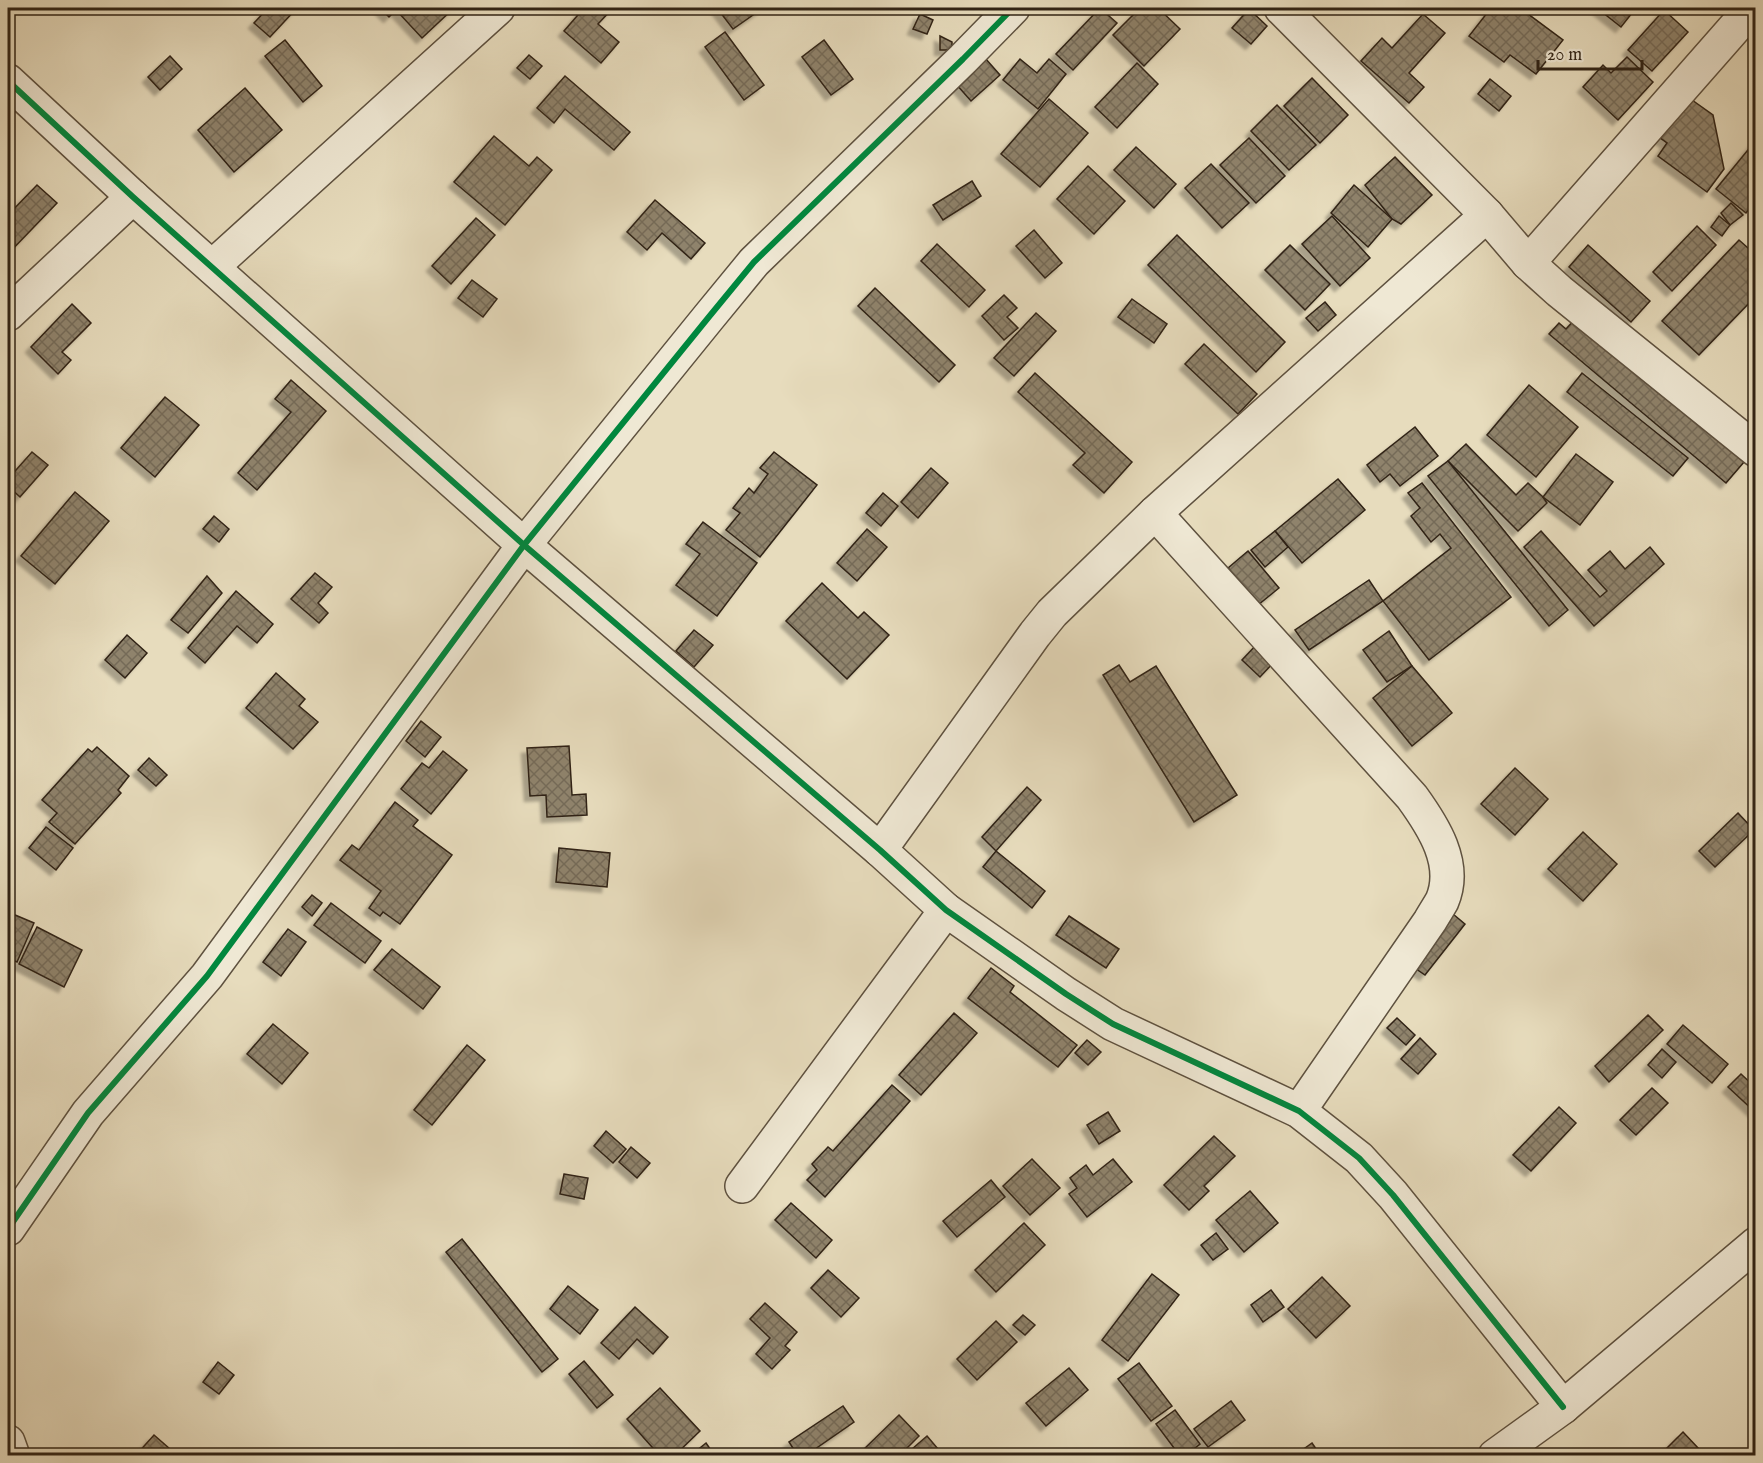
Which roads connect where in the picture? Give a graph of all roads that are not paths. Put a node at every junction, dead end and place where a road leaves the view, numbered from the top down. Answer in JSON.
{"nodes":[{"id":1,"x":498,"y":8,"type":"edge"},
{"id":2,"x":1013,"y":8,"type":"edge"},
{"id":3,"x":1281,"y":8,"type":"edge"},
{"id":4,"x":1752,"y":8,"type":"edge"},
{"id":5,"x":8,"y":81,"type":"edge"},
{"id":6,"x":133,"y":197,"type":"junction"},
{"id":7,"x":1487,"y":215,"type":"junction"},
{"id":8,"x":1528,"y":263,"type":"junction"},
{"id":9,"x":212,"y":267,"type":"junction"},
{"id":10,"x":8,"y":314,"type":"edge"},
{"id":11,"x":1755,"y":450,"type":"edge"},
{"id":12,"x":1155,"y":513,"type":"junction"},
{"id":13,"x":524,"y":545,"type":"junction"},
{"id":14,"x":880,"y":850,"type":"junction"},
{"id":15,"x":946,"y":910,"type":"junction"},
{"id":16,"x":1299,"y":1111,"type":"junction"},
{"id":17,"x":742,"y":1186,"type":"dead end"},
{"id":18,"x":8,"y":1229,"type":"edge"},
{"id":19,"x":1755,"y":1244,"type":"edge"},
{"id":20,"x":1563,"y":1407,"type":"junction"},
{"id":21,"x":8,"y":1442,"type":"edge"},
{"id":22,"x":14,"y":1455,"type":"edge"},
{"id":23,"x":1495,"y":1455,"type":"edge"}],
"edges":[{"from":1,"to":9,"type":"street"},
{"from":2,"to":13,"type":"street"},
{"from":3,"to":7,"type":"street"},
{"from":4,"to":8,"type":"street"},
{"from":5,"to":6,"type":"street"},
{"from":6,"to":9,"type":"street"},
{"from":6,"to":10,"type":"street"},
{"from":7,"to":8,"type":"street"},
{"from":7,"to":12,"type":"street"},
{"from":8,"to":11,"type":"street"},
{"from":9,"to":13,"type":"street"},
{"from":12,"to":14,"type":"street"},
{"from":12,"to":16,"type":"street"},
{"from":13,"to":14,"type":"street"},
{"from":13,"to":18,"type":"street"},
{"from":14,"to":15,"type":"street"},
{"from":15,"to":16,"type":"street"},
{"from":15,"to":17,"type":"street"},
{"from":16,"to":20,"type":"street"},
{"from":19,"to":20,"type":"street"},
{"from":20,"to":23,"type":"street"},
{"from":21,"to":22,"type":"street"}]}
